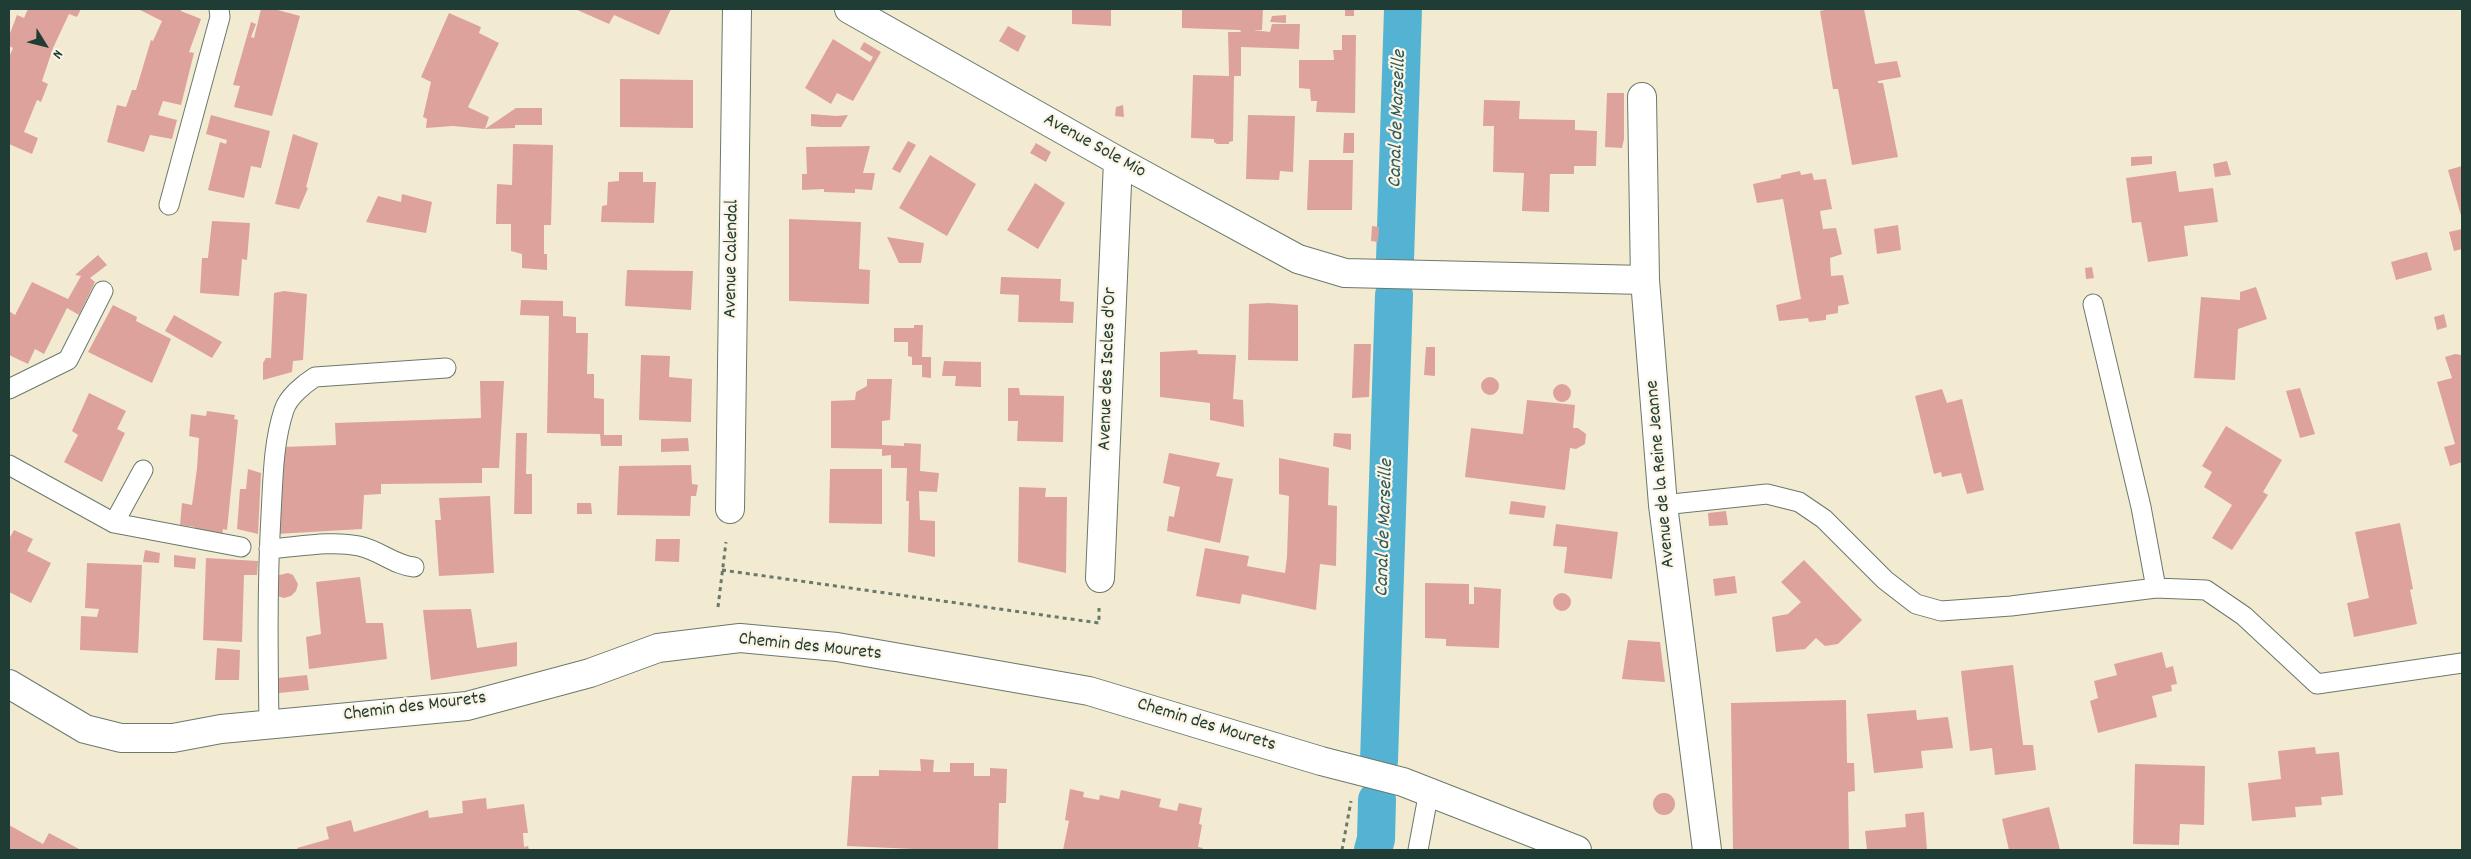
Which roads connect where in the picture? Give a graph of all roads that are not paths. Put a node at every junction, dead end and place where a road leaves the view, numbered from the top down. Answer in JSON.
{"nodes":[{"id":1,"x":219,"y":9,"type":"edge"},
{"id":2,"x":737,"y":9,"type":"edge"},
{"id":3,"x":849,"y":9,"type":"edge"},
{"id":4,"x":1642,"y":96,"type":"dead end"},
{"id":5,"x":1118,"y":161,"type":"junction"},
{"id":6,"x":169,"y":205,"type":"dead end"},
{"id":7,"x":1645,"y":280,"type":"junction"},
{"id":8,"x":103,"y":292,"type":"dead end"},
{"id":9,"x":2093,"y":304,"type":"dead end"},
{"id":10,"x":446,"y":368,"type":"dead end"},
{"id":11,"x":9,"y":388,"type":"edge"},
{"id":12,"x":9,"y":465,"type":"edge"},
{"id":13,"x":143,"y":470,"type":"dead end"},
{"id":14,"x":1663,"y":505,"type":"junction"},
{"id":15,"x":730,"y":509,"type":"road end"},
{"id":16,"x":114,"y":523,"type":"junction"},
{"id":17,"x":241,"y":547,"type":"dead end"},
{"id":18,"x":269,"y":549,"type":"junction"},
{"id":19,"x":414,"y":567,"type":"dead end"},
{"id":20,"x":1100,"y":578,"type":"road end"},
{"id":21,"x":2156,"y":588,"type":"junction"},
{"id":22,"x":2462,"y":663,"type":"edge"},
{"id":23,"x":9,"y":684,"type":"edge"},
{"id":24,"x":269,"y":725,"type":"junction"},
{"id":25,"x":1428,"y":791,"type":"junction"},
{"id":26,"x":1418,"y":850,"type":"edge"},
{"id":27,"x":1577,"y":850,"type":"edge"},
{"id":28,"x":1707,"y":850,"type":"edge"}],
"edges":[{"from":1,"to":6,"type":"lane"},
{"from":2,"to":15,"type":"street","name":"Avenue Calendal"},
{"from":3,"to":5,"type":"street","name":"Avenue Sole Mio"},
{"from":4,"to":7,"type":"street","name":"Avenue de la Reine Jeanne"},
{"from":5,"to":7,"type":"street","name":"Avenue Sole Mio"},
{"from":5,"to":20,"type":"street","name":"Avenue des Iscles d'Or"},
{"from":7,"to":14,"type":"street","name":"Avenue de la Reine Jeanne"},
{"from":8,"to":11,"type":"lane"},
{"from":9,"to":21,"type":"lane"},
{"from":10,"to":18,"type":"lane"},
{"from":12,"to":16,"type":"lane"},
{"from":13,"to":16,"type":"lane"},
{"from":14,"to":21,"type":"lane"},
{"from":14,"to":28,"type":"street","name":"Avenue de la Reine Jeanne"},
{"from":16,"to":17,"type":"lane"},
{"from":18,"to":19,"type":"lane"},
{"from":18,"to":24,"type":"lane"},
{"from":21,"to":22,"type":"lane"},
{"from":23,"to":24,"type":"street","name":"Chemin des Mourets"},
{"from":24,"to":25,"type":"street","name":"Chemin des Mourets"},
{"from":25,"to":26,"type":"lane"},
{"from":25,"to":27,"type":"street","name":"Chemin des Mourets"}]}
